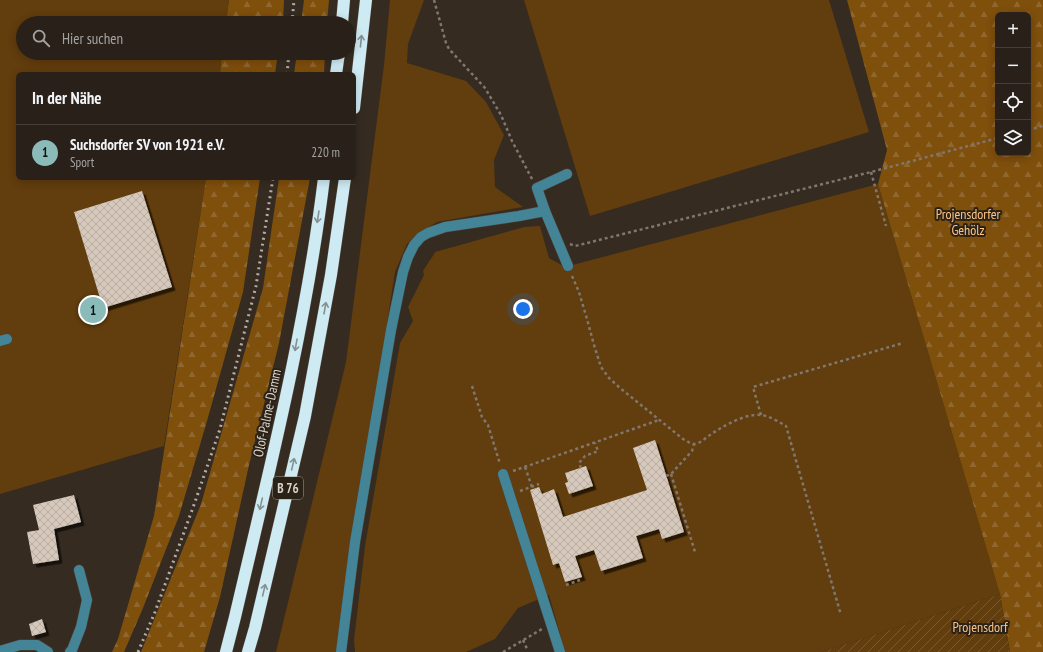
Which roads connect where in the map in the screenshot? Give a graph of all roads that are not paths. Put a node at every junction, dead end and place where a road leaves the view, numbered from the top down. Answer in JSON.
{"nodes":[{"id":1,"x":344,"y":0,"type":"edge"},
{"id":2,"x":366,"y":0,"type":"edge"},
{"id":3,"x":343,"y":16,"type":"edge"},
{"id":4,"x":337,"y":60,"type":"edge"},
{"id":5,"x":336,"y":72,"type":"edge"},
{"id":6,"x":356,"y":90,"type":"edge"},
{"id":7,"x":567,"y":174,"type":"dead end"},
{"id":8,"x":324,"y":180,"type":"edge"},
{"id":9,"x":346,"y":180,"type":"edge"},
{"id":10,"x":545,"y":210,"type":"junction"},
{"id":11,"x":568,"y":266,"type":"road end"},
{"id":12,"x":503,"y":474,"type":"road end"},
{"id":13,"x":79,"y":570,"type":"dead end"},
{"id":14,"x":235,"y":617,"type":"junction"},
{"id":15,"x":255,"y":628,"type":"junction"},
{"id":16,"x":0,"y":651,"type":"edge"},
{"id":17,"x":48,"y":652,"type":"edge"},
{"id":18,"x":70,"y":652,"type":"edge"},
{"id":19,"x":220,"y":652,"type":"edge"},
{"id":20,"x":226,"y":652,"type":"edge"},
{"id":21,"x":248,"y":652,"type":"edge"},
{"id":22,"x":252,"y":652,"type":"edge"},
{"id":23,"x":341,"y":652,"type":"edge"},
{"id":24,"x":560,"y":652,"type":"edge"}],
"edges":[{"from":1,"to":3,"type":"highway"},
{"from":6,"to":2,"type":"highway","one_way":true},
{"from":4,"to":5,"type":"highway"},
{"from":7,"to":10,"type":"lane"},
{"from":8,"to":14,"type":"highway","name":"Olof-Palme-Damm","number":"B 76","one_way":true},
{"from":15,"to":9,"type":"highway","number":"B 76","one_way":true},
{"from":10,"to":11,"type":"lane"},
{"from":10,"to":23,"type":"lane"},
{"from":12,"to":24,"type":"lane"},
{"from":13,"to":18,"type":"lane"},
{"from":14,"to":19,"type":"highway"},
{"from":14,"to":20,"type":"highway","name":"Olof-Palme-Damm","number":"B 76"},
{"from":15,"to":21,"type":"highway","number":"B 76"},
{"from":15,"to":22,"type":"highway"},
{"from":16,"to":17,"type":"lane"}]}
